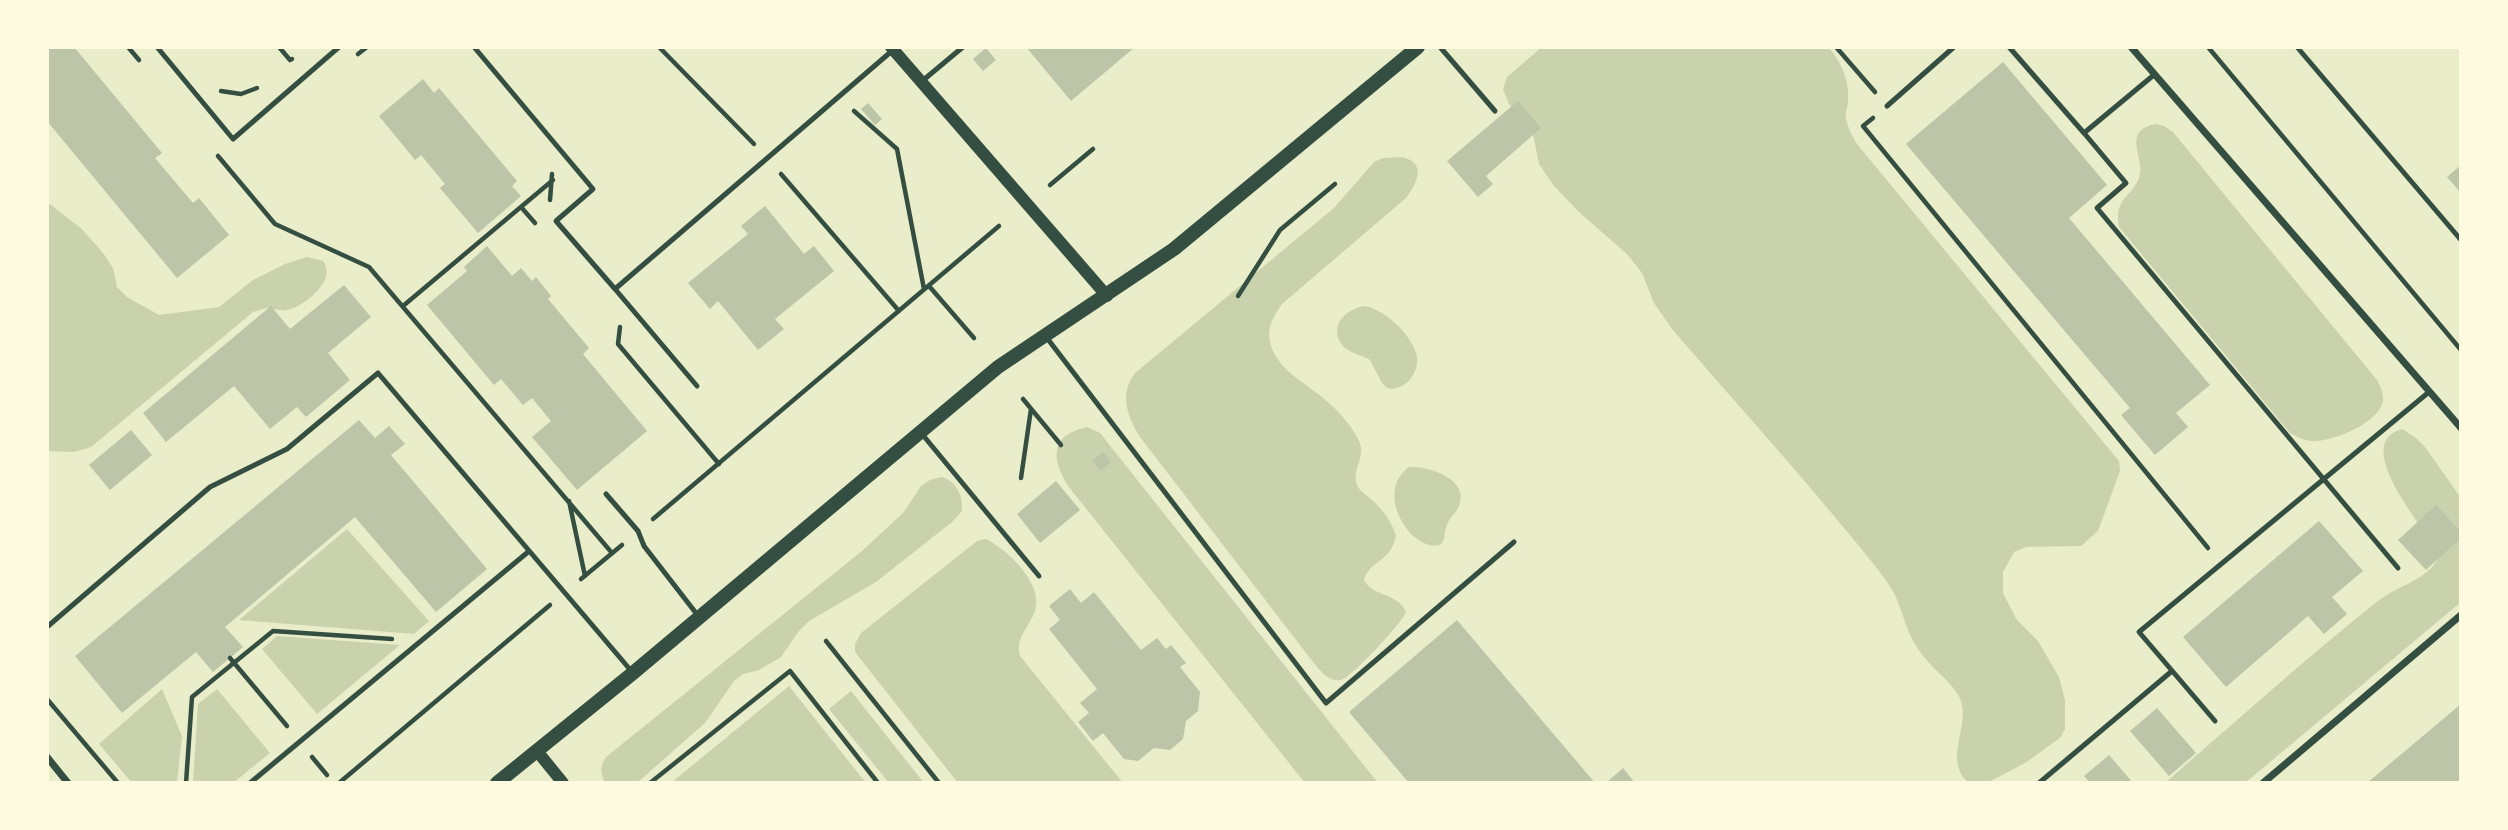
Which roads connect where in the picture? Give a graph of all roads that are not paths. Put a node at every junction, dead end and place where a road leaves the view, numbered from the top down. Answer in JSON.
{"nodes":[{"id":1,"x":157,"y":47,"type":"edge"},
{"id":2,"x":339,"y":47,"type":"edge"},
{"id":3,"x":474,"y":47,"type":"edge"},
{"id":4,"x":963,"y":47,"type":"edge"},
{"id":5,"x":1418,"y":47,"type":"edge"},
{"id":6,"x":1440,"y":47,"type":"edge"},
{"id":7,"x":1954,"y":47,"type":"edge"},
{"id":8,"x":2010,"y":47,"type":"edge"},
{"id":9,"x":2132,"y":47,"type":"edge"},
{"id":10,"x":2297,"y":47,"type":"edge"},
{"id":11,"x":892,"y":48,"type":"edge"},
{"id":12,"x":2155,"y":74,"type":"junction"},
{"id":13,"x":921,"y":82,"type":"junction"},
{"id":14,"x":1887,"y":106,"type":"road end"},
{"id":15,"x":1495,"y":111,"type":"dead end"},
{"id":16,"x":2084,"y":133,"type":"junction"},
{"id":17,"x":2461,"y":240,"type":"edge"},
{"id":18,"x":615,"y":289,"type":"junction"},
{"id":19,"x":1107,"y":296,"type":"junction"},
{"id":20,"x":1045,"y":335,"type":"junction"},
{"id":21,"x":697,"y":386,"type":"dead end"},
{"id":22,"x":2429,"y":392,"type":"junction"},
{"id":23,"x":2461,"y":428,"type":"edge"},
{"id":24,"x":920,"y":432,"type":"junction"},
{"id":25,"x":2324,"y":479,"type":"junction"},
{"id":26,"x":606,"y":495,"type":"dead end"},
{"id":27,"x":1514,"y":542,"type":"dead end"},
{"id":28,"x":528,"y":552,"type":"junction"},
{"id":29,"x":2398,"y":568,"type":"dead end"},
{"id":30,"x":1039,"y":576,"type":"dead end"},
{"id":31,"x":2461,"y":615,"type":"edge"},
{"id":32,"x":699,"y":617,"type":"junction"},
{"id":33,"x":47,"y":627,"type":"edge"},
{"id":34,"x":2172,"y":671,"type":"junction"},
{"id":35,"x":633,"y":673,"type":"junction"},
{"id":36,"x":2215,"y":721,"type":"dead end"},
{"id":37,"x":537,"y":751,"type":"junction"},
{"id":38,"x":47,"y":757,"type":"edge"},
{"id":39,"x":68,"y":783,"type":"edge"},
{"id":40,"x":250,"y":783,"type":"edge"},
{"id":41,"x":498,"y":783,"type":"edge"},
{"id":42,"x":563,"y":783,"type":"edge"},
{"id":43,"x":2039,"y":783,"type":"edge"},
{"id":44,"x":2263,"y":783,"type":"edge"}],
"edges":[{"from":1,"to":2,"type":"lane"},
{"from":3,"to":18,"type":"lane"},
{"from":4,"to":13,"type":"lane"},
{"from":5,"to":19,"type":"main road"},
{"from":6,"to":15,"type":"lane"},
{"from":7,"to":14,"type":"lane"},
{"from":8,"to":16,"type":"lane"},
{"from":9,"to":12,"type":"street"},
{"from":10,"to":17,"type":"lane"},
{"from":11,"to":13,"type":"street"},
{"from":11,"to":18,"type":"lane"},
{"from":12,"to":16,"type":"lane"},
{"from":12,"to":22,"type":"street"},
{"from":13,"to":19,"type":"street"},
{"from":16,"to":25,"type":"lane"},
{"from":18,"to":21,"type":"lane"},
{"from":19,"to":20,"type":"main road"},
{"from":20,"to":24,"type":"main road"},
{"from":20,"to":27,"type":"lane"},
{"from":22,"to":23,"type":"street"},
{"from":22,"to":25,"type":"lane"},
{"from":24,"to":30,"type":"lane"},
{"from":24,"to":32,"type":"main road"},
{"from":25,"to":29,"type":"lane"},
{"from":25,"to":34,"type":"lane"},
{"from":26,"to":32,"type":"lane"},
{"from":28,"to":33,"type":"lane"},
{"from":28,"to":35,"type":"lane"},
{"from":28,"to":40,"type":"lane"},
{"from":31,"to":44,"type":"street"},
{"from":32,"to":35,"type":"main road"},
{"from":34,"to":36,"type":"lane"},
{"from":34,"to":43,"type":"lane"},
{"from":35,"to":37,"type":"main road"},
{"from":37,"to":41,"type":"main road"},
{"from":37,"to":42,"type":"street"},
{"from":38,"to":39,"type":"street"}]}
